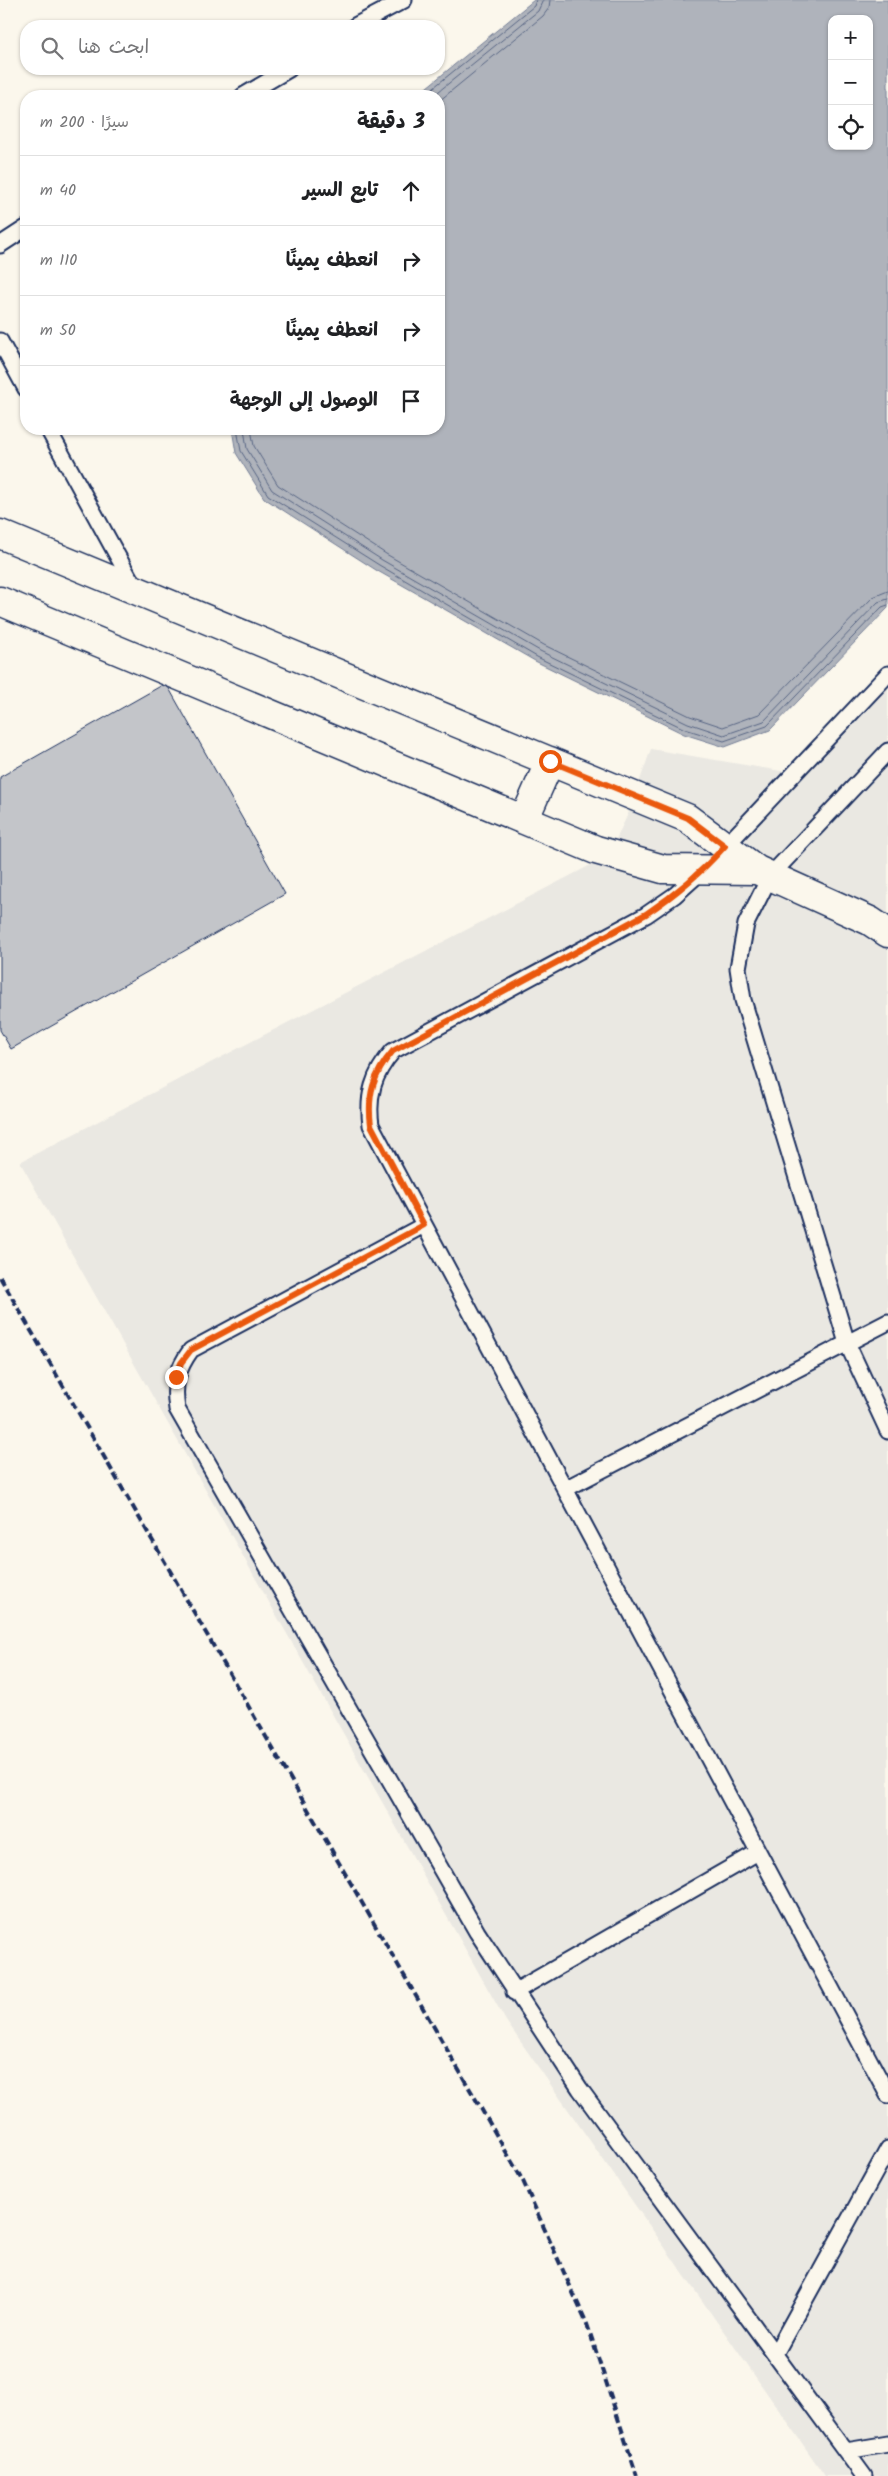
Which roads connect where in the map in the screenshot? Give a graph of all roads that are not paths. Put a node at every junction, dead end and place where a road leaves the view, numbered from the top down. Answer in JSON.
{"nodes":[{"id":1,"x":404,"y":0,"type":"edge"},
{"id":2,"x":366,"y":20,"type":"edge"},
{"id":3,"x":279,"y":75,"type":"edge"},
{"id":4,"x":253,"y":90,"type":"edge"},
{"id":5,"x":20,"y":232,"type":"edge"},
{"id":6,"x":0,"y":244,"type":"edge"},
{"id":7,"x":0,"y":341,"type":"edge"},
{"id":8,"x":20,"y":378,"type":"edge"},
{"id":9,"x":51,"y":435,"type":"edge"},
{"id":10,"x":0,"y":534,"type":"edge"},
{"id":11,"x":135,"y":589,"type":"junction"},
{"id":12,"x":0,"y":601,"type":"edge"},
{"id":13,"x":888,"y":674,"type":"edge"},
{"id":14,"x":888,"y":751,"type":"edge"},
{"id":15,"x":550,"y":761,"type":"junction"},
{"id":16,"x":524,"y":820,"type":"junction"},
{"id":17,"x":725,"y":846,"type":"junction"},
{"id":18,"x":704,"y":870,"type":"junction"},
{"id":19,"x":764,"y":873,"type":"junction"},
{"id":20,"x":888,"y":933,"type":"edge"},
{"id":21,"x":424,"y":1225,"type":"junction"},
{"id":22,"x":888,"y":1322,"type":"edge"},
{"id":23,"x":847,"y":1343,"type":"junction"},
{"id":24,"x":888,"y":1431,"type":"edge"},
{"id":25,"x":565,"y":1489,"type":"junction"},
{"id":26,"x":758,"y":1852,"type":"junction"},
{"id":27,"x":514,"y":1992,"type":"junction"},
{"id":28,"x":888,"y":2095,"type":"edge"},
{"id":29,"x":888,"y":2149,"type":"edge"},
{"id":30,"x":775,"y":2354,"type":"junction"},
{"id":31,"x":888,"y":2444,"type":"edge"},
{"id":32,"x":846,"y":2451,"type":"junction"},
{"id":33,"x":864,"y":2476,"type":"edge"}],
"edges":[{"from":1,"to":2,"type":"lane"},
{"from":3,"to":4,"type":"lane"},
{"from":5,"to":6,"type":"lane"},
{"from":7,"to":8,"type":"lane"},
{"from":9,"to":11,"type":"lane"},
{"from":10,"to":11,"type":"street"},
{"from":11,"to":15,"type":"street"},
{"from":12,"to":16,"type":"street"},
{"from":13,"to":17,"type":"lane"},
{"from":14,"to":19,"type":"lane"},
{"from":15,"to":16,"type":"street"},
{"from":15,"to":17,"type":"street"},
{"from":16,"to":18,"type":"street"},
{"from":17,"to":18,"type":"lane"},
{"from":17,"to":19,"type":"street"},
{"from":18,"to":19,"type":"street"},
{"from":18,"to":21,"type":"lane"},
{"from":19,"to":20,"type":"street"},
{"from":19,"to":23,"type":"lane"},
{"from":21,"to":25,"type":"lane"},
{"from":21,"to":27,"type":"lane"},
{"from":22,"to":23,"type":"lane"},
{"from":23,"to":24,"type":"lane"},
{"from":23,"to":25,"type":"lane"},
{"from":25,"to":26,"type":"lane"},
{"from":26,"to":27,"type":"lane"},
{"from":26,"to":28,"type":"lane"},
{"from":27,"to":30,"type":"lane"},
{"from":29,"to":30,"type":"lane"},
{"from":30,"to":32,"type":"lane"},
{"from":31,"to":32,"type":"lane"},
{"from":32,"to":33,"type":"lane"}]}
